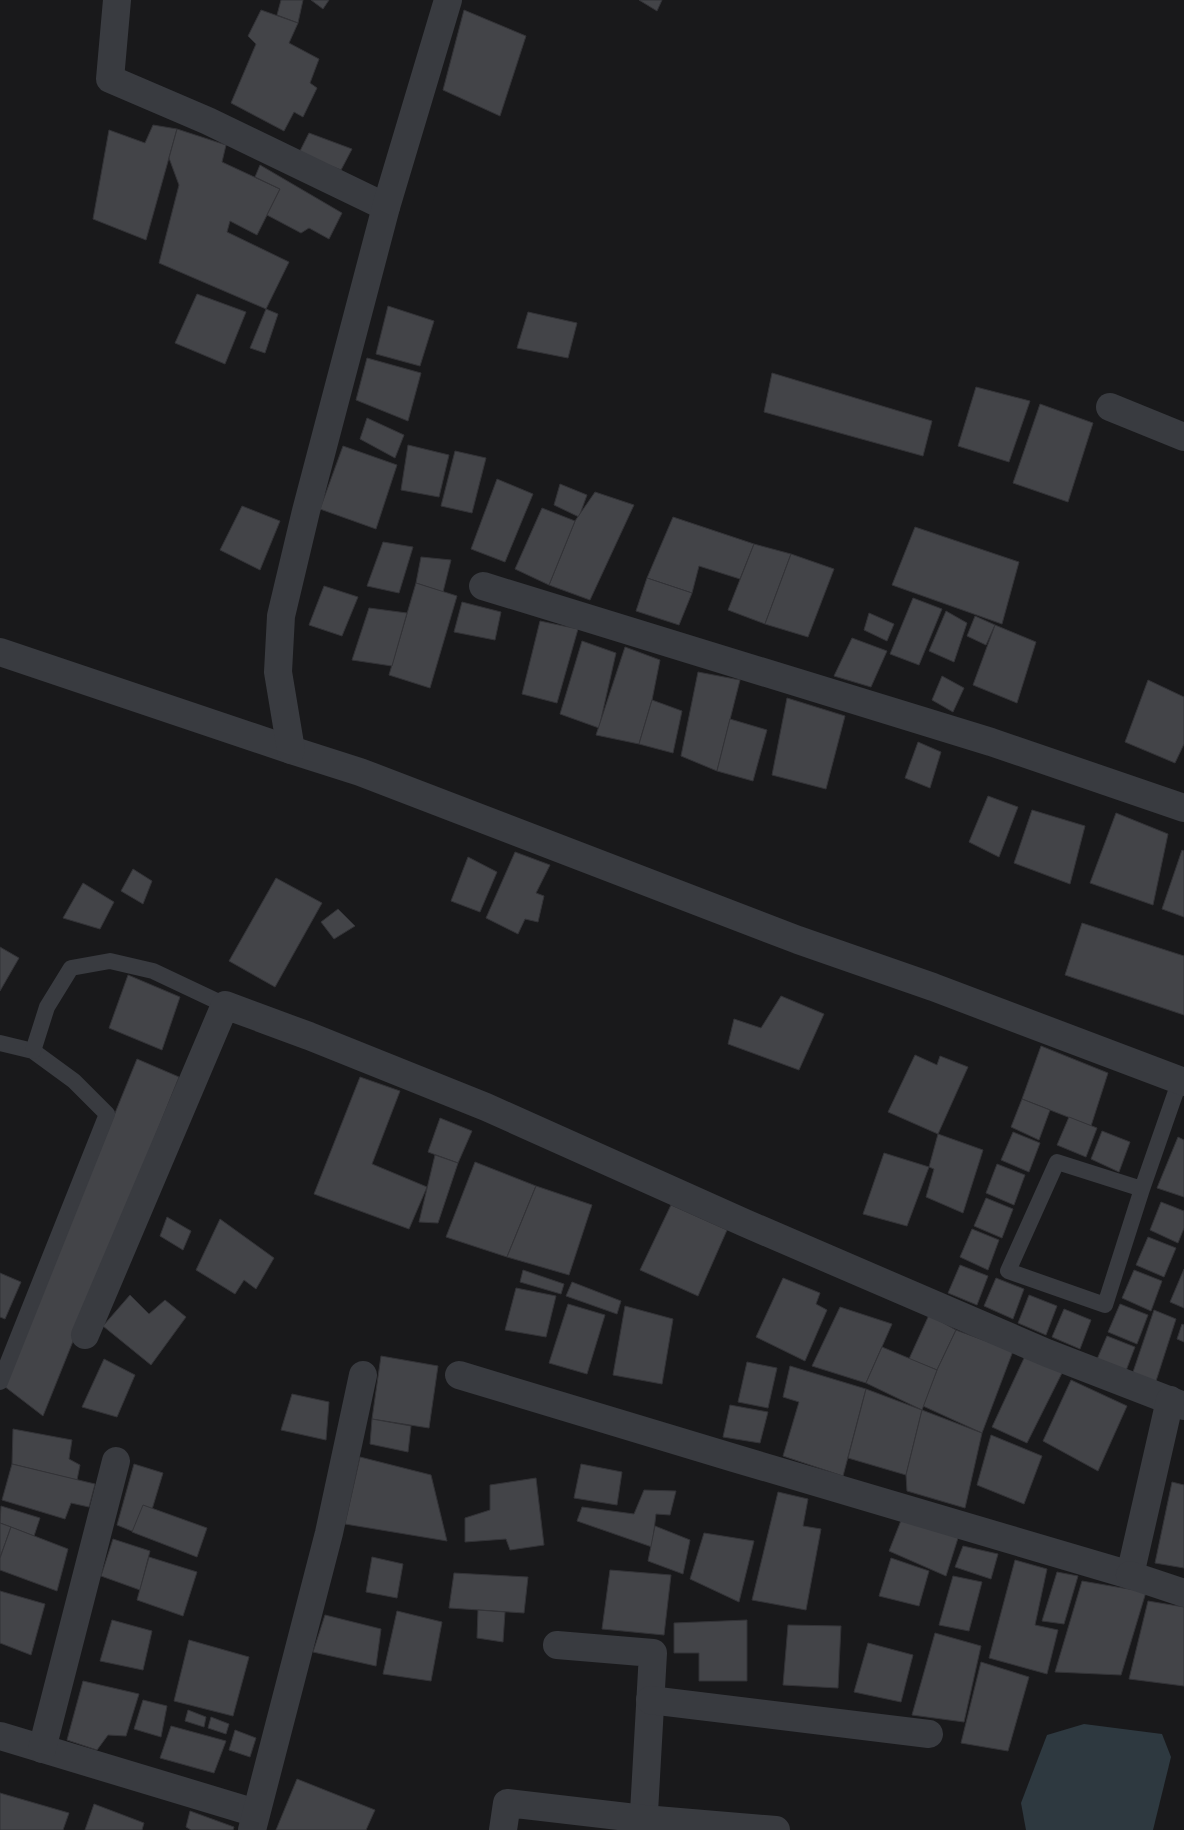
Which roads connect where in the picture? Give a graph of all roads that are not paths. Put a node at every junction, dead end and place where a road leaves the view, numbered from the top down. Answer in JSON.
{"nodes":[{"id":1,"x":116,"y":0,"type":"edge"},
{"id":2,"x":448,"y":0,"type":"edge"},
{"id":3,"x":386,"y":207,"type":"junction"},
{"id":4,"x":1110,"y":407,"type":"dead end"},
{"id":5,"x":1184,"y":437,"type":"edge"},
{"id":6,"x":483,"y":586,"type":"dead end"},
{"id":7,"x":0,"y":652,"type":"edge"},
{"id":8,"x":291,"y":750,"type":"junction"},
{"id":9,"x":1184,"y":808,"type":"edge"},
{"id":10,"x":225,"y":1006,"type":"junction"},
{"id":11,"x":0,"y":1044,"type":"edge"},
{"id":12,"x":33,"y":1051,"type":"junction"},
{"id":13,"x":1182,"y":1081,"type":"edge"},
{"id":14,"x":1142,"y":1189,"type":"junction"},
{"id":15,"x":85,"y":1335,"type":"dead end"},
{"id":16,"x":459,"y":1374,"type":"dead end"},
{"id":17,"x":363,"y":1375,"type":"dead end"},
{"id":18,"x":0,"y":1382,"type":"edge"},
{"id":19,"x":1177,"y":1403,"type":"edge"},
{"id":20,"x":116,"y":1461,"type":"dead end"},
{"id":21,"x":1130,"y":1574,"type":"junction"},
{"id":22,"x":1184,"y":1593,"type":"edge"},
{"id":23,"x":557,"y":1644,"type":"dead end"},
{"id":24,"x":650,"y":1700,"type":"junction"},
{"id":25,"x":929,"y":1734,"type":"dead end"},
{"id":26,"x":0,"y":1736,"type":"edge"},
{"id":27,"x":42,"y":1748,"type":"junction"},
{"id":28,"x":254,"y":1821,"type":"edge"},
{"id":29,"x":644,"y":1825,"type":"edge"},
{"id":30,"x":503,"y":1830,"type":"edge"},
{"id":31,"x":776,"y":1830,"type":"edge"}],
"edges":[{"from":1,"to":3,"type":"street"},
{"from":2,"to":3,"type":"street"},
{"from":3,"to":8,"type":"street"},
{"from":4,"to":5,"type":"street"},
{"from":6,"to":9,"type":"street"},
{"from":7,"to":8,"type":"street"},
{"from":8,"to":13,"type":"street"},
{"from":10,"to":12,"type":"lane"},
{"from":10,"to":15,"type":"street"},
{"from":10,"to":19,"type":"street"},
{"from":11,"to":12,"type":"lane"},
{"from":12,"to":18,"type":"lane"},
{"from":13,"to":14,"type":"lane"},
{"from":14,"to":14,"type":"lane"},
{"from":16,"to":21,"type":"street"},
{"from":17,"to":28,"type":"street"},
{"from":19,"to":21,"type":"street"},
{"from":20,"to":27,"type":"street"},
{"from":21,"to":22,"type":"street"},
{"from":23,"to":24,"type":"street"},
{"from":24,"to":25,"type":"street"},
{"from":24,"to":29,"type":"street"},
{"from":26,"to":27,"type":"street"},
{"from":27,"to":28,"type":"street"},
{"from":29,"to":30,"type":"street"},
{"from":29,"to":31,"type":"street"}]}
